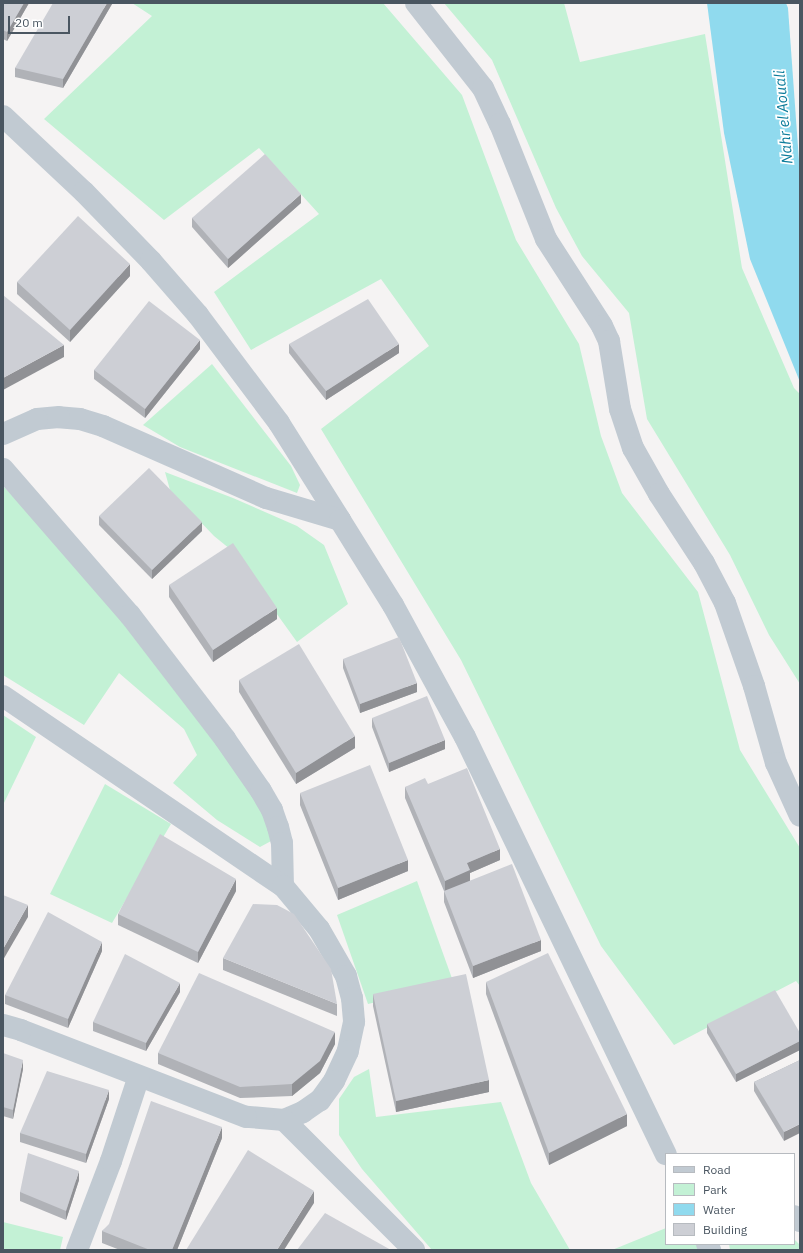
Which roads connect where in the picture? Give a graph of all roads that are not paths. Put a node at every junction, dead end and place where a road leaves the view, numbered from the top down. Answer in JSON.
{"nodes":[{"id":1,"x":416,"y":3,"type":"edge"},
{"id":2,"x":3,"y":116,"type":"edge"},
{"id":3,"x":3,"y":434,"type":"edge"},
{"id":4,"x":3,"y":469,"type":"edge"},
{"id":5,"x":340,"y":520,"type":"junction"},
{"id":6,"x":3,"y":696,"type":"edge"},
{"id":7,"x":800,"y":816,"type":"edge"},
{"id":8,"x":283,"y":886,"type":"junction"},
{"id":9,"x":3,"y":1026,"type":"edge"},
{"id":10,"x":139,"y":1076,"type":"junction"},
{"id":11,"x":284,"y":1120,"type":"junction"},
{"id":12,"x":666,"y":1153,"type":"edge"},
{"id":13,"x":77,"y":1250,"type":"edge"},
{"id":14,"x":414,"y":1250,"type":"edge"}],
"edges":[{"from":1,"to":7,"type":"street"},
{"from":2,"to":5,"type":"street"},
{"from":3,"to":5,"type":"street"},
{"from":4,"to":8,"type":"street"},
{"from":5,"to":12,"type":"street"},
{"from":6,"to":8,"type":"street"},
{"from":8,"to":11,"type":"street"},
{"from":9,"to":10,"type":"street"},
{"from":10,"to":11,"type":"street"},
{"from":10,"to":13,"type":"street"},
{"from":11,"to":14,"type":"street"}]}
